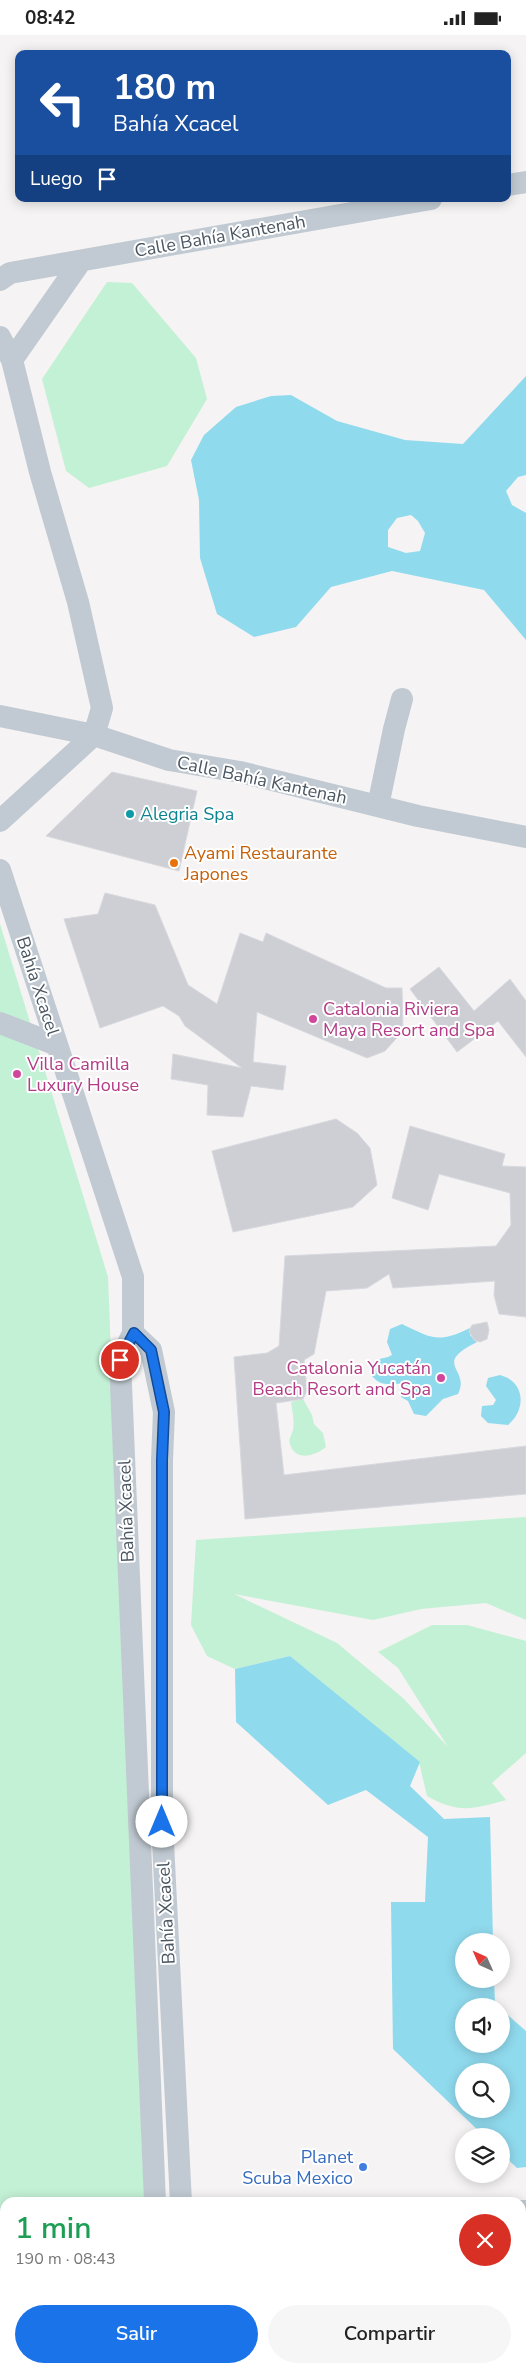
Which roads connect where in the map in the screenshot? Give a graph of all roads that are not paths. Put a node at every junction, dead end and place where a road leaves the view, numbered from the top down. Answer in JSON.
{"nodes":[{"id":1,"x":526,"y":182,"type":"edge"},
{"id":2,"x":511,"y":184,"type":"edge"},
{"id":3,"x":414,"y":202,"type":"edge"},
{"id":4,"x":81,"y":261,"type":"junction"},
{"id":5,"x":5,"y":277,"type":"edge"},
{"id":6,"x":0,"y":337,"type":"edge"},
{"id":7,"x":12,"y":360,"type":"junction"},
{"id":8,"x":402,"y":699,"type":"dead end"},
{"id":9,"x":0,"y":716,"type":"edge"},
{"id":10,"x":94,"y":735,"type":"junction"},
{"id":11,"x":378,"y":806,"type":"junction"},
{"id":12,"x":0,"y":821,"type":"edge"},
{"id":13,"x":526,"y":837,"type":"edge"},
{"id":14,"x":2,"y":883,"type":"edge"},
{"id":15,"x":0,"y":1023,"type":"edge"},
{"id":16,"x":57,"y":1045,"type":"junction"},
{"id":17,"x":134,"y":1333,"type":"junction"},
{"id":18,"x":155,"y":2197,"type":"edge"},
{"id":19,"x":181,"y":2197,"type":"edge"}],
"edges":[{"from":1,"to":2,"type":"street"},
{"from":3,"to":4,"type":"street","name":"Calle Bahía Kantenah"},
{"from":4,"to":5,"type":"street","name":"Calle Bahía Kantenah"},
{"from":4,"to":7,"type":"street"},
{"from":6,"to":7,"type":"street"},
{"from":7,"to":10,"type":"street"},
{"from":8,"to":11,"type":"street"},
{"from":9,"to":10,"type":"street","name":"Calle Bahía Kantenah"},
{"from":10,"to":11,"type":"street","name":"Calle Bahía Kantenah"},
{"from":10,"to":12,"type":"street"},
{"from":11,"to":13,"type":"street","name":"Calle Bahía Kantenah"},
{"from":14,"to":16,"type":"street","name":"Bahía Xcacel"},
{"from":15,"to":16,"type":"street"},
{"from":16,"to":17,"type":"street","name":"Bahía Xcacel"},
{"from":17,"to":18,"type":"street","name":"Bahía Xcacel"},
{"from":17,"to":19,"type":"street","name":"Bahía Xcacel"}]}
